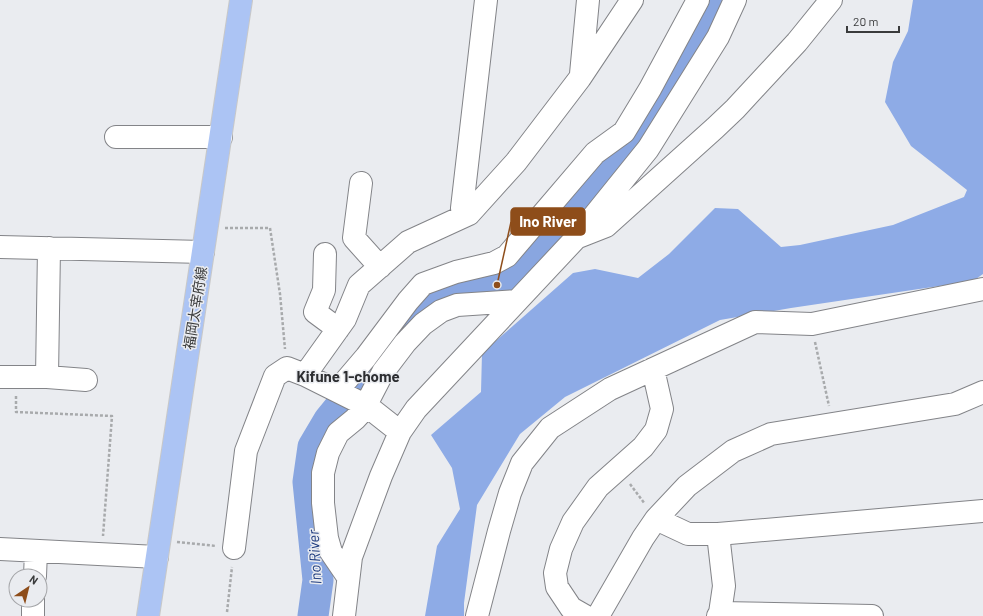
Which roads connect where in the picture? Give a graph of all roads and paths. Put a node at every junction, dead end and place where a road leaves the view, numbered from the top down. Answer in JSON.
{"nodes":[{"id":1,"x":241,"y":0,"type":"edge"},
{"id":2,"x":486,"y":0,"type":"edge"},
{"id":3,"x":588,"y":0,"type":"edge"},
{"id":4,"x":632,"y":0,"type":"edge"},
{"id":5,"x":698,"y":0,"type":"edge"},
{"id":6,"x":735,"y":0,"type":"edge"},
{"id":7,"x":831,"y":0,"type":"edge"},
{"id":8,"x":580,"y":78,"type":"junction"},
{"id":9,"x":116,"y":137,"type":"dead end"},
{"id":10,"x":221,"y":137,"type":"junction"},
{"id":11,"x":361,"y":183,"type":"dead end"},
{"id":12,"x":469,"y":214,"type":"junction"},
{"id":13,"x":207,"y":228,"type":"junction"},
{"id":14,"x":577,"y":237,"type":"junction"},
{"id":15,"x":0,"y":247,"type":"edge"},
{"id":16,"x":49,"y":248,"type":"junction"},
{"id":17,"x":203,"y":252,"type":"junction"},
{"id":18,"x":325,"y":254,"type":"dead end"},
{"id":19,"x":380,"y":267,"type":"junction"},
{"id":20,"x":983,"y":289,"type":"edge"},
{"id":21,"x":517,"y":301,"type":"junction"},
{"id":22,"x":812,"y":324,"type":"junction"},
{"id":23,"x":338,"y":328,"type":"junction"},
{"id":24,"x":653,"y":369,"type":"junction"},
{"id":25,"x":296,"y":371,"type":"junction"},
{"id":26,"x":8,"y":377,"type":"edge"},
{"id":27,"x":47,"y":377,"type":"junction"},
{"id":28,"x":86,"y":380,"type":"dead end"},
{"id":29,"x":337,"y":391,"type":"junction"},
{"id":30,"x":983,"y":392,"type":"edge"},
{"id":31,"x":367,"y":406,"type":"junction"},
{"id":32,"x":832,"y":424,"type":"junction"},
{"id":33,"x":400,"y":432,"type":"junction"},
{"id":34,"x":619,"y":469,"type":"junction"},
{"id":35,"x":983,"y":511,"type":"edge"},
{"id":36,"x":656,"y":519,"type":"junction"},
{"id":37,"x":718,"y":534,"type":"junction"},
{"id":38,"x":234,"y":548,"type":"junction"},
{"id":39,"x":0,"y":549,"type":"edge"},
{"id":40,"x":159,"y":549,"type":"junction"},
{"id":41,"x":36,"y":551,"type":"junction"},
{"id":42,"x":102,"y":554,"type":"junction"},
{"id":43,"x":35,"y":568,"type":"edge"},
{"id":44,"x":348,"y":577,"type":"junction"},
{"id":45,"x":227,"y":612,"type":"dead end"},
{"id":46,"x":719,"y":615,"type":"edge"},
{"id":47,"x":148,"y":616,"type":"edge"},
{"id":48,"x":344,"y":616,"type":"edge"},
{"id":49,"x":477,"y":616,"type":"edge"},
{"id":50,"x":584,"y":616,"type":"edge"},
{"id":51,"x":598,"y":616,"type":"edge"},
{"id":52,"x":872,"y":616,"type":"edge"}],
"edges":[{"from":1,"to":10,"type":"main road","name":"福岡太宰府線"},
{"from":2,"to":12,"type":"street"},
{"from":3,"to":8,"type":"street"},
{"from":4,"to":8,"type":"street"},
{"from":5,"to":29,"type":"street"},
{"from":6,"to":14,"type":"street"},
{"from":7,"to":14,"type":"street"},
{"from":8,"to":12,"type":"street"},
{"from":9,"to":10,"type":"street"},
{"from":10,"to":13,"type":"main road","name":"福岡太宰府線"},
{"from":11,"to":19,"type":"street"},
{"from":12,"to":19,"type":"street"},
{"from":13,"to":17,"type":"main road","name":"福岡太宰府線"},
{"from":13,"to":25,"type":"path"},
{"from":14,"to":21,"type":"street"},
{"from":15,"to":16,"type":"street"},
{"from":16,"to":17,"type":"street"},
{"from":16,"to":27,"type":"street"},
{"from":17,"to":40,"type":"main road","name":"福岡太宰府線"},
{"from":18,"to":23,"type":"street"},
{"from":19,"to":23,"type":"street"},
{"from":20,"to":22,"type":"street"},
{"from":21,"to":31,"type":"street"},
{"from":21,"to":33,"type":"street"},
{"from":22,"to":24,"type":"street"},
{"from":22,"to":32,"type":"path"},
{"from":23,"to":25,"type":"street"},
{"from":24,"to":34,"type":"street"},
{"from":24,"to":49,"type":"street"},
{"from":25,"to":29,"type":"street"},
{"from":25,"to":38,"type":"street"},
{"from":26,"to":27,"type":"street"},
{"from":26,"to":42,"type":"path"},
{"from":27,"to":28,"type":"street"},
{"from":29,"to":31,"type":"street"},
{"from":30,"to":32,"type":"street"},
{"from":31,"to":33,"type":"street"},
{"from":31,"to":44,"type":"street"},
{"from":32,"to":36,"type":"street"},
{"from":33,"to":44,"type":"street"},
{"from":34,"to":36,"type":"path"},
{"from":34,"to":50,"type":"street"},
{"from":35,"to":37,"type":"street"},
{"from":36,"to":37,"type":"street"},
{"from":36,"to":51,"type":"street"},
{"from":37,"to":46,"type":"street"},
{"from":38,"to":40,"type":"path"},
{"from":38,"to":45,"type":"path"},
{"from":39,"to":41,"type":"street"},
{"from":40,"to":42,"type":"street"},
{"from":40,"to":47,"type":"main road","name":"福岡太宰府線"},
{"from":41,"to":42,"type":"street"},
{"from":41,"to":43,"type":"street"},
{"from":44,"to":48,"type":"street"},
{"from":46,"to":52,"type":"street"}]}
